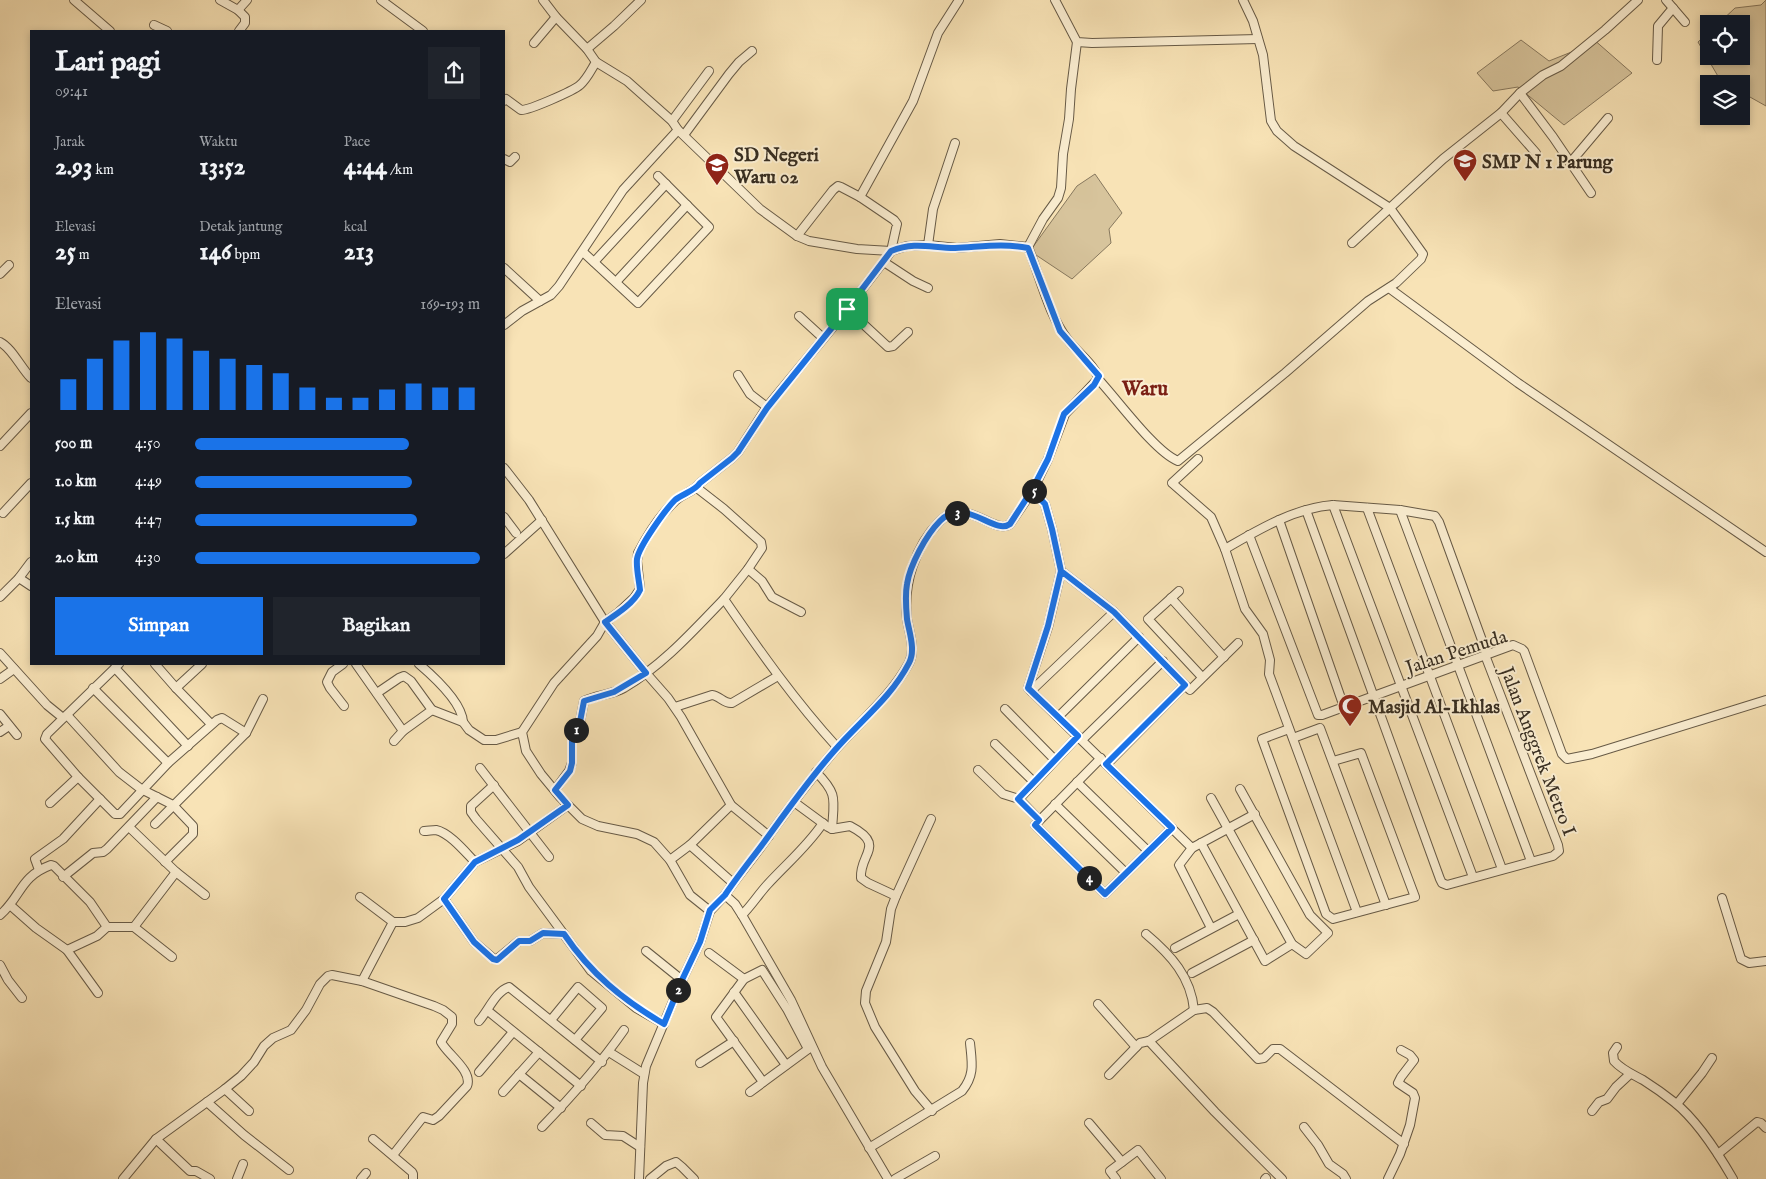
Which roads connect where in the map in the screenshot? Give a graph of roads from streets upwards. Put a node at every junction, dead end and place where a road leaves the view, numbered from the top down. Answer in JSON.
{"nodes":[{"id":1,"x":74,"y":0,"type":"edge"},
{"id":2,"x":220,"y":0,"type":"edge"},
{"id":3,"x":247,"y":0,"type":"edge"},
{"id":4,"x":381,"y":0,"type":"edge"},
{"id":5,"x":543,"y":0,"type":"edge"},
{"id":6,"x":641,"y":0,"type":"edge"},
{"id":7,"x":959,"y":0,"type":"edge"},
{"id":8,"x":1055,"y":0,"type":"edge"},
{"id":9,"x":1243,"y":0,"type":"edge"},
{"id":10,"x":1638,"y":0,"type":"edge"},
{"id":11,"x":1666,"y":0,"type":"edge"},
{"id":12,"x":1673,"y":8,"type":"junction"},
{"id":13,"x":238,"y":10,"type":"junction"},
{"id":14,"x":556,"y":17,"type":"junction"},
{"id":15,"x":1685,"y":22,"type":"dead end"},
{"id":16,"x":154,"y":25,"type":"dead end"},
{"id":17,"x":109,"y":30,"type":"edge"},
{"id":18,"x":165,"y":30,"type":"edge"},
{"id":19,"x":240,"y":30,"type":"edge"},
{"id":20,"x":422,"y":30,"type":"edge"},
{"id":21,"x":1258,"y":39,"type":"junction"},
{"id":22,"x":1076,"y":42,"type":"junction"},
{"id":23,"x":534,"y":43,"type":"dead end"},
{"id":24,"x":587,"y":49,"type":"junction"},
{"id":25,"x":752,"y":52,"type":"dead end"},
{"id":26,"x":1657,"y":60,"type":"dead end"},
{"id":27,"x":596,"y":62,"type":"junction"},
{"id":28,"x":709,"y":71,"type":"dead end"},
{"id":29,"x":1520,"y":93,"type":"junction"},
{"id":30,"x":505,"y":99,"type":"edge"},
{"id":31,"x":1501,"y":113,"type":"junction"},
{"id":32,"x":1608,"y":118,"type":"dead end"},
{"id":33,"x":672,"y":121,"type":"junction"},
{"id":34,"x":681,"y":133,"type":"junction"},
{"id":35,"x":955,"y":143,"type":"dead end"},
{"id":36,"x":1536,"y":154,"type":"dead end"},
{"id":37,"x":515,"y":157,"type":"dead end"},
{"id":38,"x":505,"y":160,"type":"edge"},
{"id":39,"x":1570,"y":163,"type":"junction"},
{"id":40,"x":658,"y":176,"type":"dead end"},
{"id":41,"x":666,"y":184,"type":"junction"},
{"id":42,"x":1591,"y":193,"type":"dead end"},
{"id":43,"x":860,"y":196,"type":"junction"},
{"id":44,"x":687,"y":205,"type":"junction"},
{"id":45,"x":1390,"y":208,"type":"junction"},
{"id":46,"x":797,"y":236,"type":"junction"},
{"id":47,"x":1352,"y":243,"type":"dead end"},
{"id":48,"x":928,"y":245,"type":"junction"},
{"id":49,"x":1028,"y":248,"type":"junction"},
{"id":50,"x":891,"y":251,"type":"junction"},
{"id":51,"x":583,"y":252,"type":"junction"},
{"id":52,"x":594,"y":262,"type":"junction"},
{"id":53,"x":884,"y":262,"type":"junction"},
{"id":54,"x":9,"y":266,"type":"dead end"},
{"id":55,"x":505,"y":269,"type":"edge"},
{"id":56,"x":0,"y":274,"type":"edge"},
{"id":57,"x":616,"y":282,"type":"junction"},
{"id":58,"x":928,"y":288,"type":"dead end"},
{"id":59,"x":1389,"y":288,"type":"junction"},
{"id":60,"x":540,"y":301,"type":"junction"},
{"id":61,"x":847,"y":309,"type":"junction"},
{"id":62,"x":799,"y":316,"type":"dead end"},
{"id":63,"x":505,"y":324,"type":"edge"},
{"id":64,"x":908,"y":332,"type":"dead end"},
{"id":65,"x":823,"y":338,"type":"junction"},
{"id":66,"x":0,"y":342,"type":"edge"},
{"id":67,"x":738,"y":375,"type":"dead end"},
{"id":68,"x":30,"y":377,"type":"edge"},
{"id":69,"x":1098,"y":379,"type":"junction"},
{"id":70,"x":767,"y":408,"type":"junction"},
{"id":71,"x":30,"y":414,"type":"edge"},
{"id":72,"x":0,"y":446,"type":"edge"},
{"id":73,"x":1198,"y":459,"type":"dead end"},
{"id":74,"x":505,"y":469,"type":"edge"},
{"id":75,"x":30,"y":483,"type":"edge"},
{"id":76,"x":697,"y":488,"type":"junction"},
{"id":77,"x":1032,"y":490,"type":"junction"},
{"id":78,"x":1333,"y":505,"type":"junction"},
{"id":79,"x":1367,"y":508,"type":"junction"},
{"id":80,"x":1306,"y":510,"type":"junction"},
{"id":81,"x":1400,"y":510,"type":"junction"},
{"id":82,"x":3,"y":514,"type":"dead end"},
{"id":83,"x":505,"y":518,"type":"edge"},
{"id":84,"x":542,"y":520,"type":"junction"},
{"id":85,"x":1279,"y":520,"type":"junction"},
{"id":86,"x":516,"y":533,"type":"dead end"},
{"id":87,"x":1249,"y":535,"type":"junction"},
{"id":88,"x":1225,"y":549,"type":"junction"},
{"id":89,"x":1765,"y":550,"type":"edge"},
{"id":90,"x":505,"y":553,"type":"edge"},
{"id":91,"x":30,"y":563,"type":"edge"},
{"id":92,"x":748,"y":569,"type":"junction"},
{"id":93,"x":1061,"y":571,"type":"junction"},
{"id":94,"x":19,"y":578,"type":"junction"},
{"id":95,"x":30,"y":585,"type":"edge"},
{"id":96,"x":1179,"y":591,"type":"dead end"},
{"id":97,"x":0,"y":596,"type":"edge"},
{"id":98,"x":1171,"y":598,"type":"junction"},
{"id":99,"x":724,"y":599,"type":"junction"},
{"id":100,"x":801,"y":612,"type":"dead end"},
{"id":101,"x":1114,"y":612,"type":"junction"},
{"id":102,"x":605,"y":622,"type":"junction"},
{"id":103,"x":1139,"y":637,"type":"junction"},
{"id":104,"x":1238,"y":643,"type":"dead end"},
{"id":105,"x":0,"y":653,"type":"edge"},
{"id":106,"x":1486,"y":655,"type":"junction"},
{"id":107,"x":1224,"y":657,"type":"junction"},
{"id":108,"x":1162,"y":661,"type":"junction"},
{"id":109,"x":156,"y":665,"type":"edge"},
{"id":110,"x":201,"y":665,"type":"edge"},
{"id":111,"x":342,"y":665,"type":"edge"},
{"id":112,"x":357,"y":665,"type":"edge"},
{"id":113,"x":419,"y":665,"type":"edge"},
{"id":114,"x":1458,"y":665,"type":"junction"},
{"id":115,"x":115,"y":667,"type":"edge"},
{"id":116,"x":14,"y":669,"type":"junction"},
{"id":117,"x":646,"y":673,"type":"junction"},
{"id":118,"x":1431,"y":675,"type":"junction"},
{"id":119,"x":778,"y":676,"type":"junction"},
{"id":120,"x":1202,"y":677,"type":"junction"},
{"id":121,"x":0,"y":679,"type":"edge"},
{"id":122,"x":1185,"y":685,"type":"junction"},
{"id":123,"x":1401,"y":686,"type":"junction"},
{"id":124,"x":92,"y":688,"type":"junction"},
{"id":125,"x":176,"y":688,"type":"junction"},
{"id":126,"x":1031,"y":690,"type":"junction"},
{"id":127,"x":377,"y":693,"type":"junction"},
{"id":128,"x":1374,"y":696,"type":"junction"},
{"id":129,"x":263,"y":699,"type":"dead end"},
{"id":130,"x":1766,"y":700,"type":"edge"},
{"id":131,"x":344,"y":706,"type":"dead end"},
{"id":132,"x":675,"y":707,"type":"junction"},
{"id":133,"x":1344,"y":707,"type":"junction"},
{"id":134,"x":1005,"y":709,"type":"dead end"},
{"id":135,"x":432,"y":710,"type":"junction"},
{"id":136,"x":0,"y":714,"type":"edge"},
{"id":137,"x":65,"y":716,"type":"junction"},
{"id":138,"x":1058,"y":717,"type":"junction"},
{"id":139,"x":463,"y":722,"type":"junction"},
{"id":140,"x":211,"y":724,"type":"junction"},
{"id":141,"x":9,"y":726,"type":"junction"},
{"id":142,"x":1289,"y":729,"type":"junction"},
{"id":143,"x":403,"y":731,"type":"junction"},
{"id":144,"x":0,"y":732,"type":"edge"},
{"id":145,"x":522,"y":732,"type":"junction"},
{"id":146,"x":246,"y":733,"type":"junction"},
{"id":147,"x":17,"y":735,"type":"dead end"},
{"id":148,"x":1080,"y":738,"type":"junction"},
{"id":149,"x":1293,"y":738,"type":"junction"},
{"id":150,"x":394,"y":741,"type":"dead end"},
{"id":151,"x":995,"y":744,"type":"dead end"},
{"id":152,"x":188,"y":746,"type":"junction"},
{"id":153,"x":837,"y":747,"type":"junction"},
{"id":154,"x":1055,"y":760,"type":"junction"},
{"id":155,"x":1104,"y":761,"type":"junction"},
{"id":156,"x":1333,"y":762,"type":"junction"},
{"id":157,"x":168,"y":763,"type":"junction"},
{"id":158,"x":480,"y":768,"type":"dead end"},
{"id":159,"x":978,"y":770,"type":"dead end"},
{"id":160,"x":816,"y":772,"type":"junction"},
{"id":161,"x":78,"y":777,"type":"junction"},
{"id":162,"x":1034,"y":782,"type":"junction"},
{"id":163,"x":1077,"y":782,"type":"junction"},
{"id":164,"x":494,"y":785,"type":"junction"},
{"id":165,"x":1240,"y":789,"type":"dead end"},
{"id":166,"x":141,"y":790,"type":"junction"},
{"id":167,"x":555,"y":790,"type":"junction"},
{"id":168,"x":157,"y":798,"type":"junction"},
{"id":169,"x":1211,"y":798,"type":"dead end"},
{"id":170,"x":1018,"y":799,"type":"junction"},
{"id":171,"x":100,"y":800,"type":"junction"},
{"id":172,"x":794,"y":802,"type":"junction"},
{"id":173,"x":50,"y":803,"type":"dead end"},
{"id":174,"x":1056,"y":804,"type":"junction"},
{"id":175,"x":173,"y":805,"type":"junction"},
{"id":176,"x":568,"y":805,"type":"junction"},
{"id":177,"x":731,"y":805,"type":"junction"},
{"id":178,"x":1255,"y":814,"type":"junction"},
{"id":179,"x":931,"y":819,"type":"dead end"},
{"id":180,"x":1039,"y":820,"type":"junction"},
{"id":181,"x":823,"y":823,"type":"junction"},
{"id":182,"x":155,"y":824,"type":"dead end"},
{"id":183,"x":129,"y":827,"type":"junction"},
{"id":184,"x":832,"y":828,"type":"junction"},
{"id":185,"x":1172,"y":828,"type":"junction"},
{"id":186,"x":1228,"y":828,"type":"junction"},
{"id":187,"x":424,"y":831,"type":"dead end"},
{"id":188,"x":530,"y":832,"type":"junction"},
{"id":189,"x":769,"y":836,"type":"junction"},
{"id":190,"x":1202,"y":843,"type":"junction"},
{"id":191,"x":690,"y":845,"type":"junction"},
{"id":192,"x":1192,"y":848,"type":"junction"},
{"id":193,"x":502,"y":850,"type":"junction"},
{"id":194,"x":1148,"y":851,"type":"junction"},
{"id":195,"x":549,"y":857,"type":"dead end"},
{"id":196,"x":670,"y":860,"type":"junction"},
{"id":197,"x":1531,"y":861,"type":"junction"},
{"id":198,"x":165,"y":862,"type":"junction"},
{"id":199,"x":475,"y":862,"type":"junction"},
{"id":200,"x":1502,"y":869,"type":"junction"},
{"id":201,"x":39,"y":870,"type":"junction"},
{"id":202,"x":176,"y":872,"type":"junction"},
{"id":203,"x":1126,"y":873,"type":"junction"},
{"id":204,"x":64,"y":877,"type":"junction"},
{"id":205,"x":1473,"y":877,"type":"junction"},
{"id":206,"x":733,"y":883,"type":"junction"},
{"id":207,"x":205,"y":895,"type":"dead end"},
{"id":208,"x":725,"y":895,"type":"junction"},
{"id":209,"x":896,"y":896,"type":"junction"},
{"id":210,"x":360,"y":898,"type":"dead end"},
{"id":211,"x":1722,"y":898,"type":"dead end"},
{"id":212,"x":444,"y":899,"type":"junction"},
{"id":213,"x":10,"y":905,"type":"junction"},
{"id":214,"x":1386,"y":905,"type":"junction"},
{"id":215,"x":710,"y":910,"type":"junction"},
{"id":216,"x":1357,"y":912,"type":"junction"},
{"id":217,"x":1240,"y":914,"type":"junction"},
{"id":218,"x":0,"y":915,"type":"edge"},
{"id":219,"x":742,"y":915,"type":"junction"},
{"id":220,"x":393,"y":922,"type":"junction"},
{"id":221,"x":134,"y":927,"type":"junction"},
{"id":222,"x":107,"y":928,"type":"junction"},
{"id":223,"x":1211,"y":928,"type":"junction"},
{"id":224,"x":564,"y":934,"type":"junction"},
{"id":225,"x":1146,"y":934,"type":"dead end"},
{"id":226,"x":1254,"y":940,"type":"junction"},
{"id":227,"x":1292,"y":944,"type":"junction"},
{"id":228,"x":1175,"y":948,"type":"dead end"},
{"id":229,"x":67,"y":950,"type":"junction"},
{"id":230,"x":646,"y":950,"type":"dead end"},
{"id":231,"x":709,"y":953,"type":"dead end"},
{"id":232,"x":172,"y":957,"type":"dead end"},
{"id":233,"x":1766,"y":961,"type":"edge"},
{"id":234,"x":1,"y":970,"type":"edge"},
{"id":235,"x":1192,"y":973,"type":"dead end"},
{"id":236,"x":744,"y":979,"type":"junction"},
{"id":237,"x":682,"y":980,"type":"junction"},
{"id":238,"x":362,"y":981,"type":"junction"},
{"id":239,"x":734,"y":992,"type":"junction"},
{"id":240,"x":98,"y":993,"type":"dead end"},
{"id":241,"x":22,"y":998,"type":"dead end"},
{"id":242,"x":1098,"y":1004,"type":"dead end"},
{"id":243,"x":1194,"y":1010,"type":"junction"},
{"id":244,"x":488,"y":1011,"type":"junction"},
{"id":245,"x":551,"y":1020,"type":"junction"},
{"id":246,"x":479,"y":1021,"type":"dead end"},
{"id":247,"x":664,"y":1024,"type":"junction"},
{"id":248,"x":624,"y":1030,"type":"dead end"},
{"id":249,"x":513,"y":1032,"type":"junction"},
{"id":250,"x":575,"y":1040,"type":"junction"},
{"id":251,"x":734,"y":1041,"type":"junction"},
{"id":252,"x":1149,"y":1041,"type":"junction"},
{"id":253,"x":970,"y":1043,"type":"dead end"},
{"id":254,"x":1136,"y":1047,"type":"junction"},
{"id":255,"x":1617,"y":1047,"type":"dead end"},
{"id":256,"x":810,"y":1048,"type":"junction"},
{"id":257,"x":1401,"y":1050,"type":"dead end"},
{"id":258,"x":539,"y":1052,"type":"junction"},
{"id":259,"x":609,"y":1052,"type":"junction"},
{"id":260,"x":1712,"y":1058,"type":"dead end"},
{"id":261,"x":602,"y":1062,"type":"junction"},
{"id":262,"x":700,"y":1062,"type":"dead end"},
{"id":263,"x":786,"y":1065,"type":"junction"},
{"id":264,"x":479,"y":1072,"type":"dead end"},
{"id":265,"x":520,"y":1074,"type":"junction"},
{"id":266,"x":644,"y":1074,"type":"junction"},
{"id":267,"x":1630,"y":1074,"type":"junction"},
{"id":268,"x":1109,"y":1075,"type":"dead end"},
{"id":269,"x":763,"y":1082,"type":"junction"},
{"id":270,"x":581,"y":1086,"type":"junction"},
{"id":271,"x":225,"y":1089,"type":"junction"},
{"id":272,"x":503,"y":1092,"type":"dead end"},
{"id":273,"x":750,"y":1092,"type":"dead end"},
{"id":274,"x":207,"y":1102,"type":"junction"},
{"id":275,"x":1677,"y":1104,"type":"junction"},
{"id":276,"x":560,"y":1108,"type":"junction"},
{"id":277,"x":249,"y":1111,"type":"dead end"},
{"id":278,"x":932,"y":1111,"type":"junction"},
{"id":279,"x":1592,"y":1111,"type":"dead end"},
{"id":280,"x":591,"y":1123,"type":"dead end"},
{"id":281,"x":1089,"y":1123,"type":"dead end"},
{"id":282,"x":542,"y":1127,"type":"dead end"},
{"id":283,"x":1304,"y":1127,"type":"dead end"},
{"id":284,"x":1766,"y":1128,"type":"edge"},
{"id":285,"x":156,"y":1139,"type":"junction"},
{"id":286,"x":373,"y":1139,"type":"dead end"},
{"id":287,"x":1404,"y":1144,"type":"junction"},
{"id":288,"x":640,"y":1147,"type":"junction"},
{"id":289,"x":869,"y":1148,"type":"junction"},
{"id":290,"x":1718,"y":1154,"type":"junction"},
{"id":291,"x":393,"y":1155,"type":"junction"},
{"id":292,"x":934,"y":1156,"type":"dead end"},
{"id":293,"x":1122,"y":1162,"type":"junction"},
{"id":294,"x":243,"y":1164,"type":"dead end"},
{"id":295,"x":289,"y":1170,"type":"dead end"},
{"id":296,"x":209,"y":1178,"type":"edge"},
{"id":297,"x":123,"y":1179,"type":"edge"},
{"id":298,"x":238,"y":1179,"type":"edge"},
{"id":299,"x":413,"y":1179,"type":"edge"},
{"id":300,"x":639,"y":1179,"type":"edge"},
{"id":301,"x":650,"y":1179,"type":"edge"},
{"id":302,"x":694,"y":1179,"type":"edge"},
{"id":303,"x":889,"y":1179,"type":"edge"},
{"id":304,"x":1116,"y":1179,"type":"edge"},
{"id":305,"x":1161,"y":1179,"type":"edge"},
{"id":306,"x":1282,"y":1179,"type":"edge"},
{"id":307,"x":1346,"y":1179,"type":"edge"},
{"id":308,"x":1388,"y":1179,"type":"edge"},
{"id":309,"x":1733,"y":1179,"type":"edge"}],
"edges":[{"from":1,"to":17,"type":"street"},
{"from":2,"to":13,"type":"street"},
{"from":3,"to":13,"type":"street"},
{"from":4,"to":20,"type":"street"},
{"from":5,"to":14,"type":"street"},
{"from":6,"to":24,"type":"street"},
{"from":7,"to":43,"type":"street"},
{"from":8,"to":22,"type":"street"},
{"from":9,"to":21,"type":"street"},
{"from":10,"to":29,"type":"street"},
{"from":11,"to":12,"type":"street"},
{"from":12,"to":15,"type":"street"},
{"from":12,"to":26,"type":"street"},
{"from":13,"to":19,"type":"street"},
{"from":14,"to":23,"type":"street"},
{"from":14,"to":24,"type":"street"},
{"from":16,"to":18,"type":"street"},
{"from":21,"to":22,"type":"street"},
{"from":21,"to":45,"type":"street"},
{"from":22,"to":49,"type":"street"},
{"from":24,"to":27,"type":"street"},
{"from":25,"to":34,"type":"street"},
{"from":27,"to":30,"type":"street"},
{"from":27,"to":33,"type":"street"},
{"from":28,"to":33,"type":"street"},
{"from":29,"to":31,"type":"street"},
{"from":29,"to":39,"type":"street"},
{"from":31,"to":36,"type":"street"},
{"from":31,"to":45,"type":"street"},
{"from":32,"to":39,"type":"street"},
{"from":33,"to":34,"type":"street"},
{"from":34,"to":46,"type":"street"},
{"from":34,"to":51,"type":"street"},
{"from":35,"to":48,"type":"street"},
{"from":37,"to":38,"type":"street"},
{"from":39,"to":42,"type":"street"},
{"from":40,"to":41,"type":"street"},
{"from":41,"to":44,"type":"street"},
{"from":41,"to":52,"type":"street"},
{"from":43,"to":46,"type":"street"},
{"from":43,"to":50,"type":"street"},
{"from":44,"to":57,"type":"street"},
{"from":44,"to":57,"type":"street"},
{"from":45,"to":47,"type":"street"},
{"from":45,"to":59,"type":"street"},
{"from":46,"to":50,"type":"street"},
{"from":48,"to":49,"type":"street"},
{"from":48,"to":50,"type":"street"},
{"from":49,"to":69,"type":"street"},
{"from":50,"to":53,"type":"street"},
{"from":51,"to":52,"type":"street"},
{"from":51,"to":60,"type":"street"},
{"from":52,"to":57,"type":"street"},
{"from":53,"to":58,"type":"street"},
{"from":53,"to":61,"type":"street"},
{"from":54,"to":56,"type":"street"},
{"from":55,"to":60,"type":"street"},
{"from":59,"to":69,"type":"street"},
{"from":59,"to":89,"type":"street"},
{"from":60,"to":63,"type":"street"},
{"from":61,"to":64,"type":"street"},
{"from":61,"to":65,"type":"street"},
{"from":62,"to":65,"type":"street"},
{"from":65,"to":70,"type":"street"},
{"from":66,"to":68,"type":"street"},
{"from":67,"to":70,"type":"street"},
{"from":69,"to":77,"type":"street"},
{"from":70,"to":76,"type":"street"},
{"from":71,"to":72,"type":"street"},
{"from":73,"to":88,"type":"street"},
{"from":74,"to":84,"type":"street"},
{"from":75,"to":82,"type":"street"},
{"from":76,"to":92,"type":"street"},
{"from":76,"to":102,"type":"street"},
{"from":77,"to":93,"type":"street"},
{"from":77,"to":153,"type":"street"},
{"from":78,"to":79,"type":"street"},
{"from":78,"to":80,"type":"street"},
{"from":78,"to":123,"type":"street"},
{"from":79,"to":81,"type":"street"},
{"from":79,"to":118,"type":"street"},
{"from":80,"to":85,"type":"street"},
{"from":80,"to":128,"type":"street"},
{"from":81,"to":106,"type":"street","name":"Jalan Anggrek Metro I"},
{"from":81,"to":114,"type":"street"},
{"from":83,"to":86,"type":"street"},
{"from":84,"to":90,"type":"street"},
{"from":84,"to":102,"type":"street"},
{"from":85,"to":87,"type":"street"},
{"from":85,"to":133,"type":"street"},
{"from":87,"to":88,"type":"street"},
{"from":87,"to":133,"type":"street","name":"Jalan Pemuda"},
{"from":88,"to":142,"type":"street"},
{"from":91,"to":94,"type":"street"},
{"from":92,"to":99,"type":"street"},
{"from":92,"to":100,"type":"street"},
{"from":93,"to":101,"type":"street"},
{"from":93,"to":126,"type":"street"},
{"from":94,"to":95,"type":"street"},
{"from":94,"to":97,"type":"street"},
{"from":96,"to":98,"type":"street"},
{"from":98,"to":107,"type":"street"},
{"from":98,"to":120,"type":"street"},
{"from":99,"to":117,"type":"street"},
{"from":99,"to":119,"type":"street"},
{"from":101,"to":103,"type":"street"},
{"from":101,"to":126,"type":"street"},
{"from":102,"to":117,"type":"street"},
{"from":102,"to":145,"type":"street"},
{"from":103,"to":108,"type":"street"},
{"from":103,"to":138,"type":"street"},
{"from":104,"to":107,"type":"street"},
{"from":105,"to":116,"type":"street"},
{"from":106,"to":114,"type":"street","name":"Jalan Pemuda"},
{"from":106,"to":130,"type":"street","name":"Jalan Pemuda"},
{"from":106,"to":197,"type":"street","name":"Jalan Anggrek Metro I"},
{"from":107,"to":120,"type":"street"},
{"from":108,"to":122,"type":"street"},
{"from":108,"to":148,"type":"street"},
{"from":109,"to":125,"type":"street"},
{"from":110,"to":125,"type":"street"},
{"from":111,"to":131,"type":"street"},
{"from":112,"to":127,"type":"street"},
{"from":113,"to":139,"type":"street"},
{"from":114,"to":118,"type":"street","name":"Jalan Pemuda"},
{"from":114,"to":197,"type":"street"},
{"from":115,"to":124,"type":"street"},
{"from":115,"to":152,"type":"street"},
{"from":116,"to":121,"type":"street"},
{"from":116,"to":137,"type":"street"},
{"from":117,"to":132,"type":"street"},
{"from":117,"to":167,"type":"street"},
{"from":118,"to":123,"type":"street","name":"Jalan Pemuda"},
{"from":118,"to":200,"type":"street"},
{"from":119,"to":132,"type":"street"},
{"from":119,"to":153,"type":"street"},
{"from":120,"to":122,"type":"street"},
{"from":122,"to":155,"type":"street"},
{"from":123,"to":128,"type":"street","name":"Jalan Pemuda"},
{"from":123,"to":205,"type":"street"},
{"from":124,"to":137,"type":"street"},
{"from":124,"to":157,"type":"street"},
{"from":125,"to":140,"type":"street"},
{"from":126,"to":138,"type":"street"},
{"from":127,"to":135,"type":"street"},
{"from":127,"to":143,"type":"street"},
{"from":128,"to":133,"type":"street","name":"Jalan Pemuda"},
{"from":128,"to":205,"type":"street"},
{"from":129,"to":146,"type":"street"},
{"from":132,"to":177,"type":"street"},
{"from":134,"to":154,"type":"street"},
{"from":135,"to":139,"type":"street"},
{"from":135,"to":143,"type":"street"},
{"from":136,"to":141,"type":"street"},
{"from":137,"to":161,"type":"street"},
{"from":137,"to":166,"type":"street"},
{"from":138,"to":148,"type":"street"},
{"from":139,"to":145,"type":"street"},
{"from":140,"to":146,"type":"street"},
{"from":140,"to":152,"type":"street"},
{"from":141,"to":144,"type":"street"},
{"from":141,"to":147,"type":"street"},
{"from":142,"to":149,"type":"street"},
{"from":142,"to":216,"type":"street"},
{"from":143,"to":150,"type":"street"},
{"from":145,"to":167,"type":"street"},
{"from":146,"to":175,"type":"street"},
{"from":148,"to":154,"type":"street"},
{"from":148,"to":155,"type":"street"},
{"from":149,"to":156,"type":"street"},
{"from":149,"to":216,"type":"street"},
{"from":151,"to":162,"type":"street"},
{"from":152,"to":157,"type":"street"},
{"from":153,"to":160,"type":"street"},
{"from":154,"to":162,"type":"street"},
{"from":155,"to":163,"type":"street"},
{"from":155,"to":185,"type":"street"},
{"from":156,"to":214,"type":"street"},
{"from":156,"to":214,"type":"street"},
{"from":157,"to":166,"type":"street"},
{"from":158,"to":164,"type":"street"},
{"from":159,"to":170,"type":"street"},
{"from":160,"to":172,"type":"street"},
{"from":160,"to":184,"type":"street"},
{"from":161,"to":171,"type":"street"},
{"from":161,"to":173,"type":"street"},
{"from":162,"to":170,"type":"street"},
{"from":163,"to":174,"type":"street"},
{"from":163,"to":194,"type":"street"},
{"from":164,"to":188,"type":"street"},
{"from":164,"to":193,"type":"street"},
{"from":165,"to":178,"type":"street"},
{"from":166,"to":168,"type":"street"},
{"from":166,"to":171,"type":"street"},
{"from":167,"to":176,"type":"street"},
{"from":168,"to":175,"type":"street"},
{"from":168,"to":183,"type":"street"},
{"from":169,"to":186,"type":"street"},
{"from":170,"to":180,"type":"street"},
{"from":171,"to":201,"type":"street"},
{"from":172,"to":181,"type":"street"},
{"from":172,"to":189,"type":"street"},
{"from":174,"to":180,"type":"street"},
{"from":174,"to":203,"type":"street"},
{"from":175,"to":182,"type":"street"},
{"from":175,"to":198,"type":"street"},
{"from":176,"to":188,"type":"street"},
{"from":176,"to":196,"type":"street"},
{"from":177,"to":189,"type":"street"},
{"from":177,"to":191,"type":"street"},
{"from":178,"to":186,"type":"street"},
{"from":178,"to":227,"type":"street"},
{"from":179,"to":209,"type":"street"},
{"from":180,"to":203,"type":"street"},
{"from":181,"to":184,"type":"street"},
{"from":181,"to":219,"type":"street"},
{"from":183,"to":198,"type":"street"},
{"from":183,"to":204,"type":"street"},
{"from":184,"to":209,"type":"street"},
{"from":185,"to":192,"type":"street"},
{"from":185,"to":194,"type":"street"},
{"from":186,"to":190,"type":"street"},
{"from":186,"to":227,"type":"street"},
{"from":187,"to":199,"type":"street"},
{"from":188,"to":193,"type":"street"},
{"from":188,"to":195,"type":"street"},
{"from":189,"to":206,"type":"street"},
{"from":190,"to":192,"type":"street"},
{"from":190,"to":217,"type":"street"},
{"from":191,"to":196,"type":"street"},
{"from":191,"to":206,"type":"street"},
{"from":192,"to":223,"type":"street"},
{"from":193,"to":199,"type":"street"},
{"from":193,"to":224,"type":"street"},
{"from":194,"to":203,"type":"street"},
{"from":196,"to":215,"type":"street"},
{"from":197,"to":200,"type":"street"},
{"from":198,"to":202,"type":"street"},
{"from":199,"to":212,"type":"street"},
{"from":200,"to":205,"type":"street"},
{"from":201,"to":204,"type":"street"},
{"from":201,"to":213,"type":"street"},
{"from":202,"to":207,"type":"street"},
{"from":202,"to":221,"type":"street"},
{"from":204,"to":222,"type":"street"},
{"from":206,"to":208,"type":"street"},
{"from":208,"to":215,"type":"street"},
{"from":208,"to":219,"type":"street"},
{"from":209,"to":278,"type":"street"},
{"from":210,"to":220,"type":"street"},
{"from":211,"to":233,"type":"street"},
{"from":212,"to":220,"type":"street"},
{"from":212,"to":224,"type":"street"},
{"from":213,"to":218,"type":"street"},
{"from":213,"to":229,"type":"street"},
{"from":214,"to":216,"type":"street"},
{"from":215,"to":237,"type":"street"},
{"from":217,"to":223,"type":"street"},
{"from":217,"to":226,"type":"street"},
{"from":219,"to":256,"type":"street"},
{"from":220,"to":238,"type":"street"},
{"from":221,"to":222,"type":"street"},
{"from":221,"to":232,"type":"street"},
{"from":222,"to":229,"type":"street"},
{"from":223,"to":228,"type":"street"},
{"from":224,"to":247,"type":"street"},
{"from":225,"to":243,"type":"street"},
{"from":226,"to":227,"type":"street"},
{"from":226,"to":235,"type":"street"},
{"from":229,"to":240,"type":"street"},
{"from":230,"to":237,"type":"street"},
{"from":231,"to":236,"type":"street"},
{"from":234,"to":241,"type":"street"},
{"from":236,"to":239,"type":"street"},
{"from":236,"to":256,"type":"street"},
{"from":237,"to":247,"type":"street"},
{"from":238,"to":271,"type":"street"},
{"from":238,"to":291,"type":"street"},
{"from":239,"to":251,"type":"street"},
{"from":239,"to":263,"type":"street"},
{"from":242,"to":254,"type":"street"},
{"from":243,"to":252,"type":"street"},
{"from":243,"to":287,"type":"street"},
{"from":244,"to":245,"type":"street"},
{"from":244,"to":246,"type":"street"},
{"from":244,"to":249,"type":"street"},
{"from":245,"to":250,"type":"street"},
{"from":245,"to":250,"type":"street"},
{"from":247,"to":266,"type":"street"},
{"from":248,"to":259,"type":"street"},
{"from":249,"to":258,"type":"street"},
{"from":249,"to":264,"type":"street"},
{"from":250,"to":261,"type":"street"},
{"from":251,"to":262,"type":"street"},
{"from":251,"to":269,"type":"street"},
{"from":252,"to":254,"type":"street"},
{"from":252,"to":306,"type":"street"},
{"from":253,"to":278,"type":"street"},
{"from":254,"to":268,"type":"street"},
{"from":255,"to":267,"type":"street"},
{"from":256,"to":263,"type":"street"},
{"from":256,"to":289,"type":"street"},
{"from":257,"to":287,"type":"street"},
{"from":258,"to":265,"type":"street"},
{"from":258,"to":270,"type":"street"},
{"from":259,"to":261,"type":"street"},
{"from":259,"to":266,"type":"street"},
{"from":260,"to":275,"type":"street"},
{"from":261,"to":270,"type":"street"},
{"from":263,"to":269,"type":"street"},
{"from":265,"to":272,"type":"street"},
{"from":265,"to":276,"type":"street"},
{"from":266,"to":288,"type":"street"},
{"from":267,"to":275,"type":"street"},
{"from":267,"to":279,"type":"street"},
{"from":269,"to":273,"type":"street"},
{"from":270,"to":276,"type":"street"},
{"from":271,"to":274,"type":"street"},
{"from":271,"to":277,"type":"street"},
{"from":274,"to":285,"type":"street"},
{"from":274,"to":295,"type":"street"},
{"from":275,"to":290,"type":"street"},
{"from":276,"to":282,"type":"street"},
{"from":278,"to":289,"type":"street"},
{"from":280,"to":288,"type":"street"},
{"from":281,"to":293,"type":"street"},
{"from":283,"to":307,"type":"street"},
{"from":284,"to":290,"type":"street"},
{"from":285,"to":296,"type":"street"},
{"from":285,"to":297,"type":"street"},
{"from":286,"to":291,"type":"street"},
{"from":287,"to":308,"type":"street"},
{"from":288,"to":300,"type":"street"},
{"from":289,"to":303,"type":"street"},
{"from":290,"to":309,"type":"street"},
{"from":291,"to":299,"type":"street"},
{"from":292,"to":303,"type":"street"},
{"from":293,"to":304,"type":"street"},
{"from":293,"to":305,"type":"street"},
{"from":294,"to":298,"type":"street"},
{"from":301,"to":302,"type":"street"}]}
